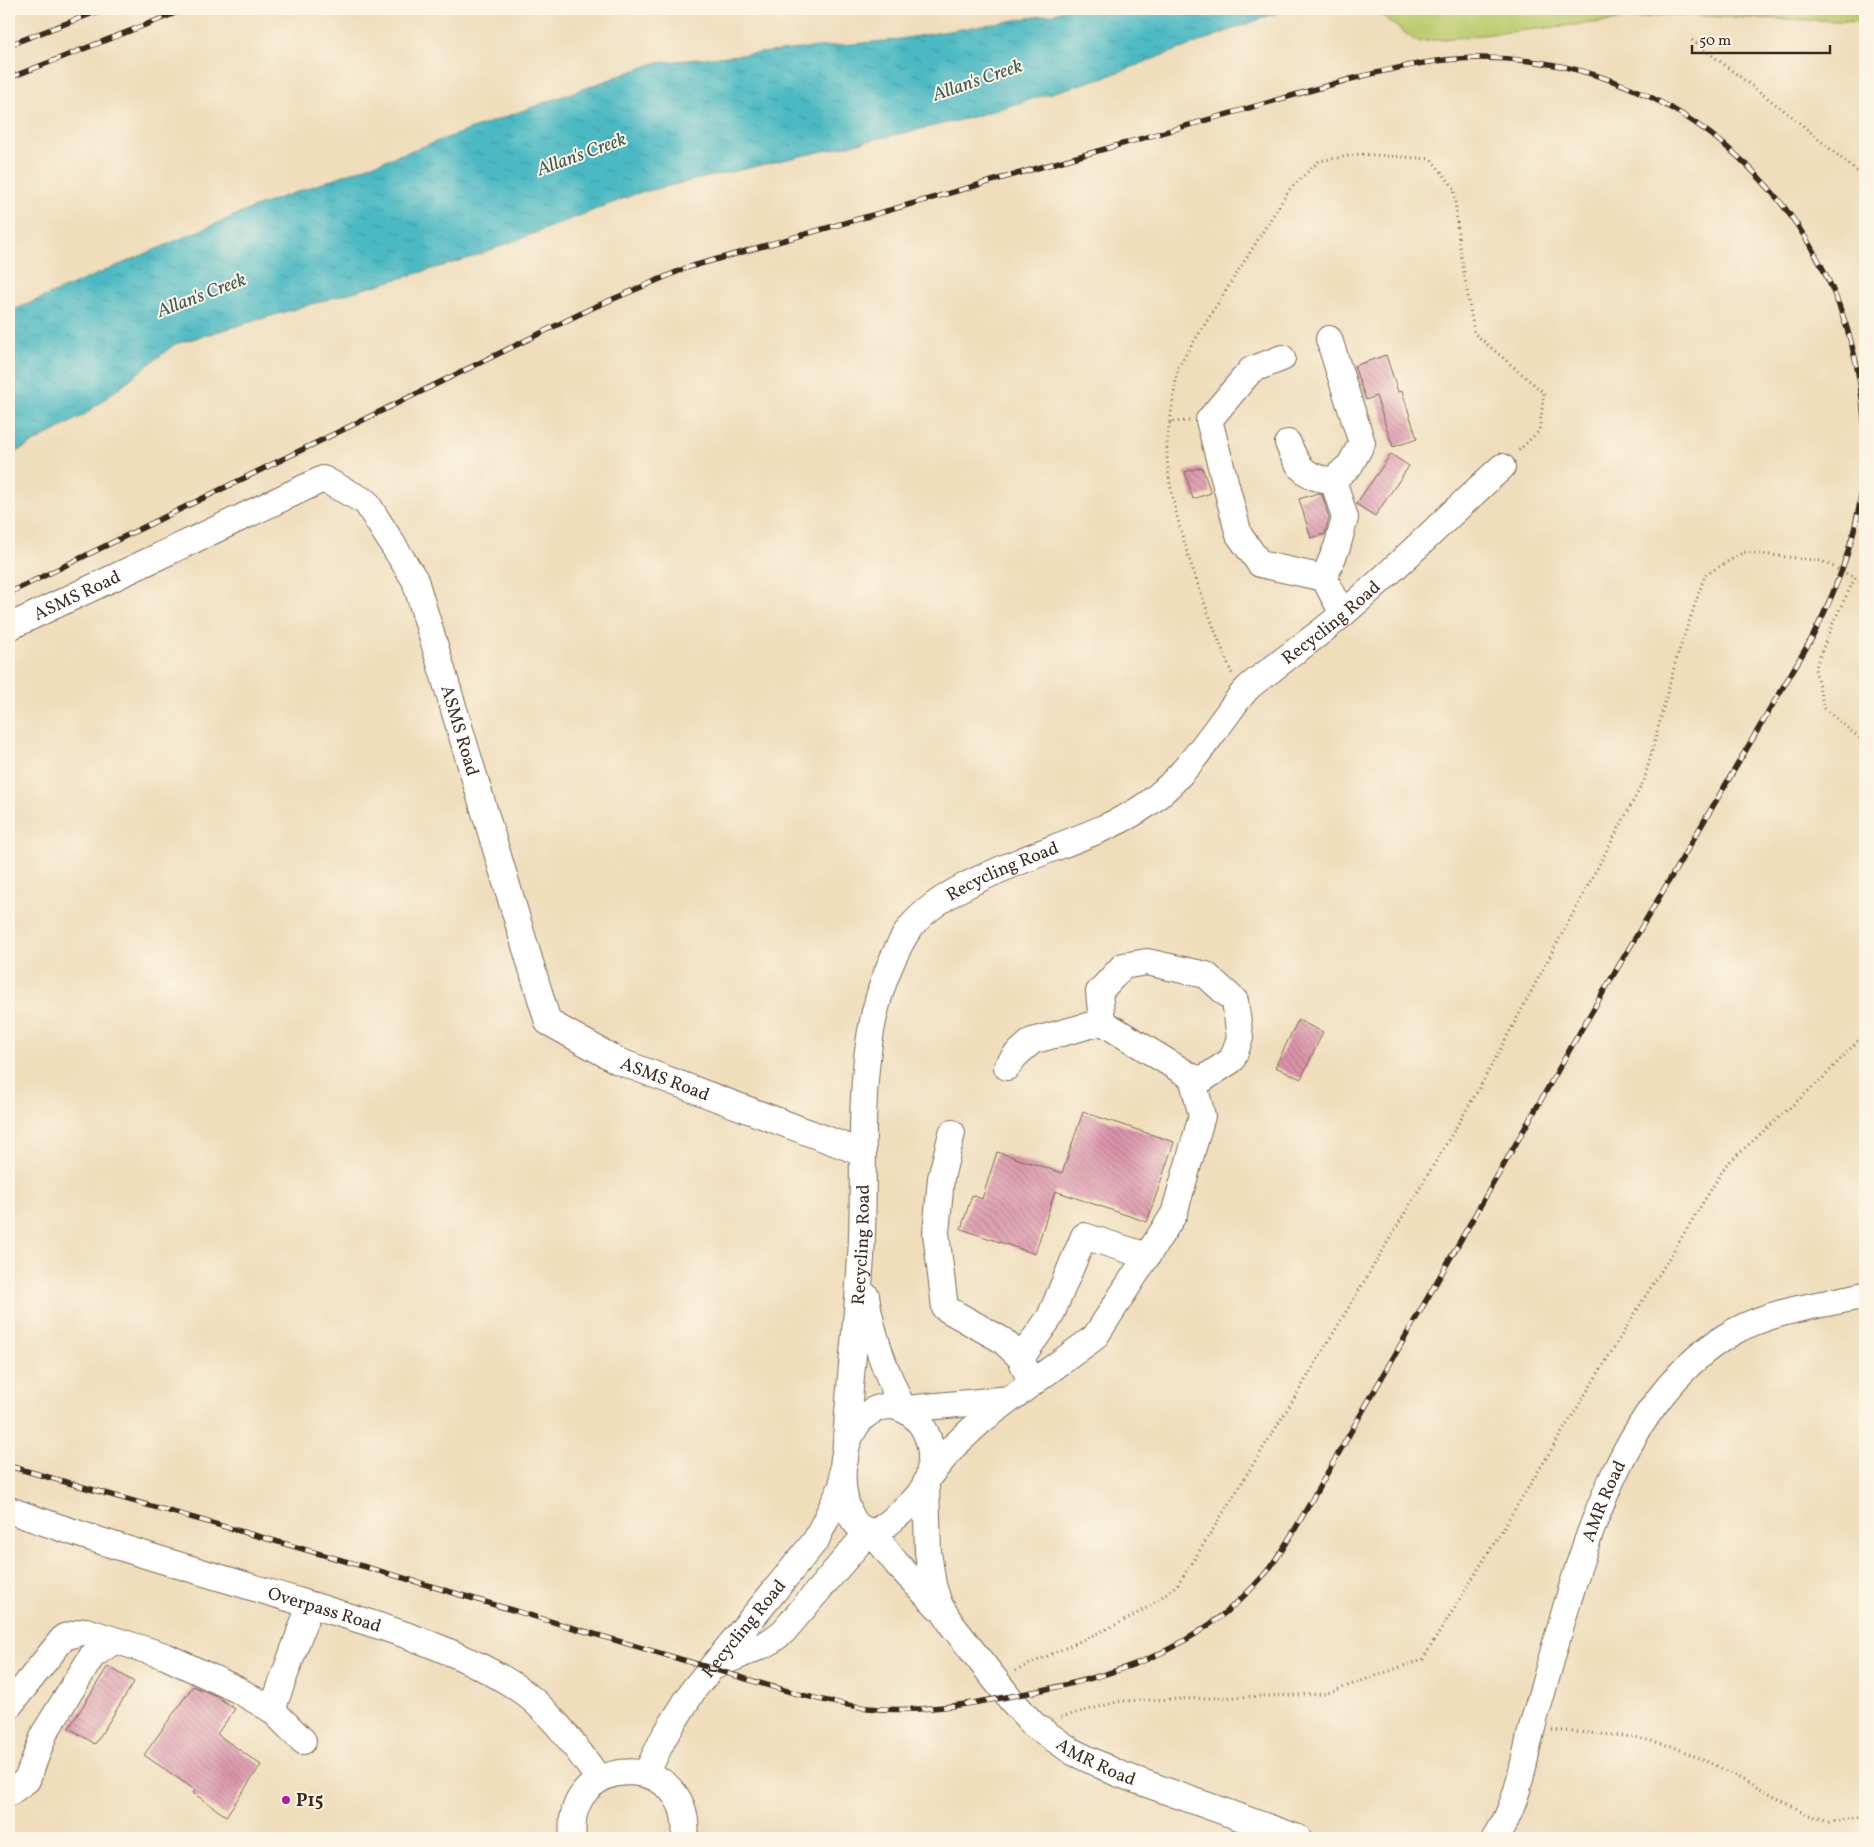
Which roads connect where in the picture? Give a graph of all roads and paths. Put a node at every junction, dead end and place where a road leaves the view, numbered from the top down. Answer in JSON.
{"nodes":[{"id":1,"x":1692,"y":40,"type":"dead end"},
{"id":2,"x":1865,"y":178,"type":"edge"},
{"id":3,"x":1329,"y":339,"type":"dead end"},
{"id":4,"x":1282,"y":358,"type":"dead end"},
{"id":5,"x":1209,"y":420,"type":"junction"},
{"id":6,"x":1170,"y":422,"type":"junction"},
{"id":7,"x":1288,"y":443,"type":"dead end"},
{"id":8,"x":1502,"y":467,"type":"joint"},
{"id":9,"x":1333,"y":480,"type":"junction"},
{"id":10,"x":1324,"y":578,"type":"junction"},
{"id":11,"x":1855,"y":578,"type":"junction"},
{"id":12,"x":1865,"y":583,"type":"edge"},
{"id":13,"x":1343,"y":614,"type":"junction"},
{"id":14,"x":9,"y":627,"type":"edge"},
{"id":15,"x":1246,"y":690,"type":"junction"},
{"id":16,"x":1865,"y":743,"type":"edge"},
{"id":17,"x":1102,"y":1022,"type":"junction"},
{"id":18,"x":1865,"y":1033,"type":"edge"},
{"id":19,"x":1007,"y":1067,"type":"dead end"},
{"id":20,"x":1192,"y":1077,"type":"junction"},
{"id":21,"x":952,"y":1133,"type":"dead end"},
{"id":22,"x":863,"y":1153,"type":"junction"},
{"id":23,"x":862,"y":1256,"type":"junction"},
{"id":24,"x":1147,"y":1256,"type":"junction"},
{"id":25,"x":1865,"y":1295,"type":"edge"},
{"id":26,"x":1021,"y":1358,"type":"junction"},
{"id":27,"x":1021,"y":1391,"type":"junction"},
{"id":28,"x":904,"y":1409,"type":"junction"},
{"id":29,"x":844,"y":1472,"type":"junction"},
{"id":30,"x":927,"y":1480,"type":"junction"},
{"id":31,"x":9,"y":1510,"type":"edge"},
{"id":32,"x":871,"y":1531,"type":"junction"},
{"id":33,"x":310,"y":1605,"type":"junction"},
{"id":34,"x":944,"y":1613,"type":"junction"},
{"id":35,"x":114,"y":1641,"type":"junction"},
{"id":36,"x":709,"y":1668,"type":"junction"},
{"id":37,"x":996,"y":1680,"type":"junction"},
{"id":38,"x":9,"y":1706,"type":"edge"},
{"id":39,"x":272,"y":1710,"type":"junction"},
{"id":40,"x":1034,"y":1725,"type":"junction"},
{"id":41,"x":1532,"y":1728,"type":"junction"},
{"id":42,"x":303,"y":1741,"type":"dead end"},
{"id":43,"x":646,"y":1774,"type":"junction"},
{"id":44,"x":599,"y":1779,"type":"junction"},
{"id":45,"x":9,"y":1793,"type":"edge"},
{"id":46,"x":1865,"y":1817,"type":"edge"},
{"id":47,"x":570,"y":1834,"type":"edge"},
{"id":48,"x":685,"y":1838,"type":"edge"},
{"id":49,"x":1298,"y":1838,"type":"edge"},
{"id":50,"x":1495,"y":1838,"type":"edge"}],
"edges":[{"from":1,"to":2,"type":"path"},
{"from":3,"to":9,"type":"street"},
{"from":4,"to":5,"type":"street"},
{"from":5,"to":6,"type":"path"},
{"from":5,"to":10,"type":"street"},
{"from":6,"to":8,"type":"path"},
{"from":6,"to":15,"type":"path"},
{"from":7,"to":9,"type":"street"},
{"from":8,"to":13,"type":"street","name":"Recycling Road"},
{"from":9,"to":10,"type":"street"},
{"from":10,"to":13,"type":"street"},
{"from":11,"to":12,"type":"path"},
{"from":11,"to":16,"type":"path"},
{"from":11,"to":37,"type":"path"},
{"from":13,"to":15,"type":"street","name":"Recycling Road"},
{"from":14,"to":22,"type":"street","name":"ASMS Road"},
{"from":15,"to":22,"type":"street","name":"Recycling Road"},
{"from":17,"to":19,"type":"street"},
{"from":17,"to":20,"type":"street"},
{"from":17,"to":20,"type":"street"},
{"from":18,"to":40,"type":"path"},
{"from":20,"to":24,"type":"street"},
{"from":21,"to":26,"type":"street"},
{"from":22,"to":23,"type":"street","name":"Recycling Road"},
{"from":23,"to":28,"type":"street"},
{"from":23,"to":29,"type":"street","name":"Recycling Road"},
{"from":24,"to":26,"type":"street"},
{"from":24,"to":27,"type":"street"},
{"from":25,"to":41,"type":"street","name":"AMR Road"},
{"from":26,"to":27,"type":"street"},
{"from":27,"to":28,"type":"street"},
{"from":27,"to":30,"type":"street"},
{"from":28,"to":29,"type":"street"},
{"from":28,"to":30,"type":"street"},
{"from":29,"to":32,"type":"street"},
{"from":29,"to":36,"type":"street","name":"Recycling Road"},
{"from":30,"to":32,"type":"street"},
{"from":30,"to":34,"type":"street","name":"AMR Road"},
{"from":31,"to":33,"type":"street","name":"Overpass Road"},
{"from":32,"to":34,"type":"street","name":"AMR Road"},
{"from":32,"to":36,"type":"street"},
{"from":33,"to":39,"type":"street"},
{"from":33,"to":44,"type":"street","name":"Overpass Road"},
{"from":34,"to":37,"type":"street","name":"AMR Road"},
{"from":35,"to":38,"type":"street"},
{"from":35,"to":39,"type":"street"},
{"from":35,"to":45,"type":"street"},
{"from":36,"to":43,"type":"street","name":"Recycling Road"},
{"from":37,"to":40,"type":"street","name":"AMR Road"},
{"from":39,"to":42,"type":"street"},
{"from":40,"to":49,"type":"street","name":"AMR Road"},
{"from":41,"to":46,"type":"path"},
{"from":41,"to":50,"type":"street","name":"AMR Road"},
{"from":43,"to":44,"type":"street"},
{"from":43,"to":48,"type":"street"},
{"from":44,"to":47,"type":"street"}]}
